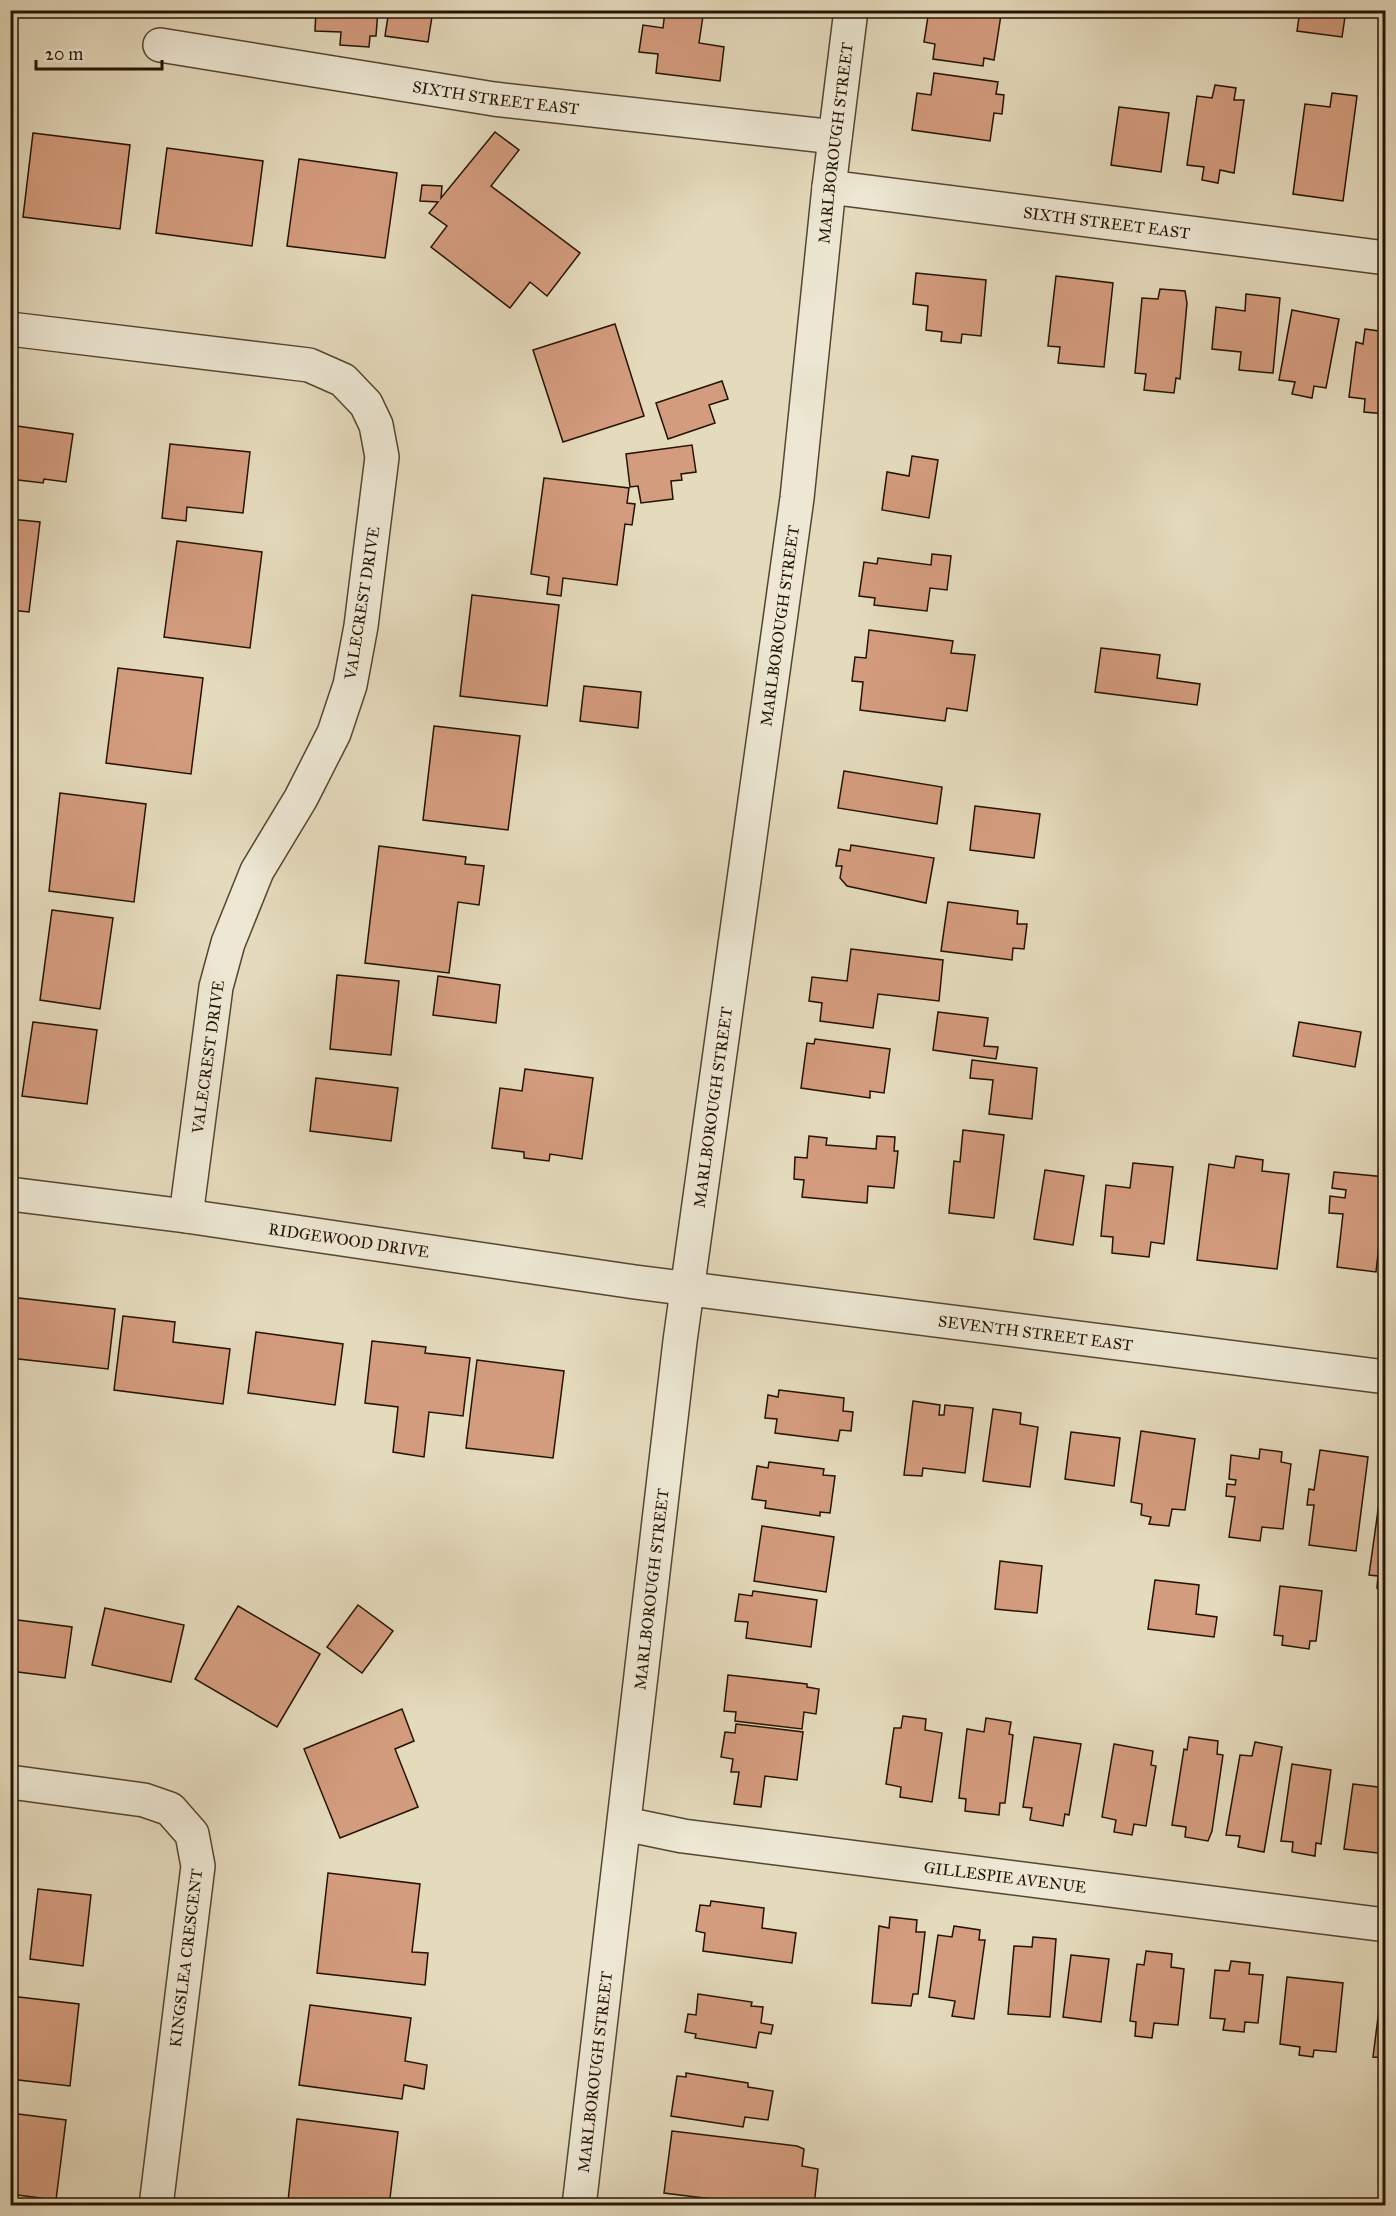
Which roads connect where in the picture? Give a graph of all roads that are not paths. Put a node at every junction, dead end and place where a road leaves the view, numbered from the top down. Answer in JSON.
{"nodes":[{"id":1,"x":851,"y":10,"type":"edge"},
{"id":2,"x":160,"y":45,"type":"dead end"},
{"id":3,"x":835,"y":137,"type":"junction"},
{"id":4,"x":829,"y":187,"type":"junction"},
{"id":5,"x":1386,"y":258,"type":"edge"},
{"id":6,"x":10,"y":329,"type":"edge"},
{"id":7,"x":10,"y":1194,"type":"edge"},
{"id":8,"x":186,"y":1216,"type":"junction"},
{"id":9,"x":686,"y":1288,"type":"junction"},
{"id":10,"x":1386,"y":1377,"type":"edge"},
{"id":11,"x":10,"y":1782,"type":"edge"},
{"id":12,"x":624,"y":1824,"type":"junction"},
{"id":13,"x":1386,"y":1925,"type":"edge"},
{"id":14,"x":156,"y":2205,"type":"edge"},
{"id":15,"x":579,"y":2205,"type":"edge"}],
"edges":[{"from":1,"to":3,"type":"street","name":"MARLBOROUGH STREET"},
{"from":2,"to":3,"type":"street","name":"SIXTH STREET EAST"},
{"from":3,"to":4,"type":"street","name":"MARLBOROUGH STREET"},
{"from":4,"to":5,"type":"street","name":"SIXTH STREET EAST"},
{"from":4,"to":9,"type":"street","name":"MARLBOROUGH STREET"},
{"from":6,"to":8,"type":"street","name":"VALECREST DRIVE"},
{"from":7,"to":8,"type":"street","name":"RIDGEWOOD DRIVE"},
{"from":8,"to":9,"type":"street","name":"RIDGEWOOD DRIVE"},
{"from":9,"to":10,"type":"street","name":"SEVENTH STREET EAST"},
{"from":9,"to":12,"type":"street","name":"MARLBOROUGH STREET"},
{"from":11,"to":14,"type":"street","name":"KINGSLEA CRESCENT"},
{"from":12,"to":13,"type":"street","name":"GILLESPIE AVENUE"},
{"from":12,"to":15,"type":"street","name":"MARLBOROUGH STREET"}]}
